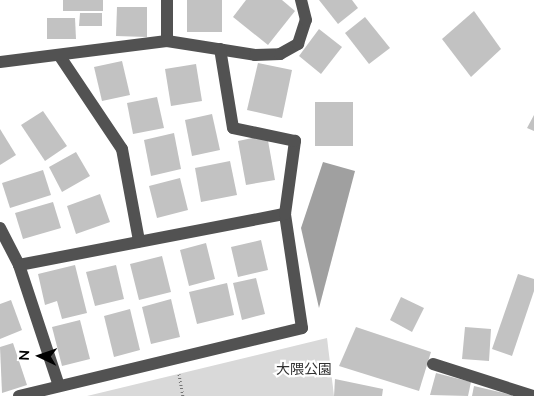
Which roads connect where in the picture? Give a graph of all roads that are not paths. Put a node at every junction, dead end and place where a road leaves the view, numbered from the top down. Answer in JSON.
{"nodes":[{"id":1,"x":167,"y":0,"type":"edge"},
{"id":2,"x":301,"y":0,"type":"edge"},
{"id":3,"x":167,"y":41,"type":"junction"},
{"id":4,"x":220,"y":49,"type":"junction"},
{"id":5,"x":59,"y":55,"type":"junction"},
{"id":6,"x":0,"y":62,"type":"edge"},
{"id":7,"x":285,"y":214,"type":"junction"},
{"id":8,"x":0,"y":228,"type":"edge"},
{"id":9,"x":139,"y":241,"type":"junction"},
{"id":10,"x":19,"y":265,"type":"junction"},
{"id":11,"x":433,"y":364,"type":"dead end"},
{"id":12,"x":59,"y":386,"type":"junction"},
{"id":13,"x":19,"y":396,"type":"edge"},
{"id":14,"x":533,"y":396,"type":"edge"}],
"edges":[{"from":1,"to":3,"type":"street"},
{"from":2,"to":4,"type":"street"},
{"from":3,"to":4,"type":"street"},
{"from":3,"to":5,"type":"street"},
{"from":4,"to":7,"type":"street"},
{"from":5,"to":6,"type":"street"},
{"from":5,"to":9,"type":"street"},
{"from":7,"to":9,"type":"street"},
{"from":7,"to":12,"type":"street"},
{"from":8,"to":10,"type":"street"},
{"from":9,"to":10,"type":"street"},
{"from":10,"to":12,"type":"street"},
{"from":11,"to":14,"type":"street"},
{"from":12,"to":13,"type":"street"}]}
